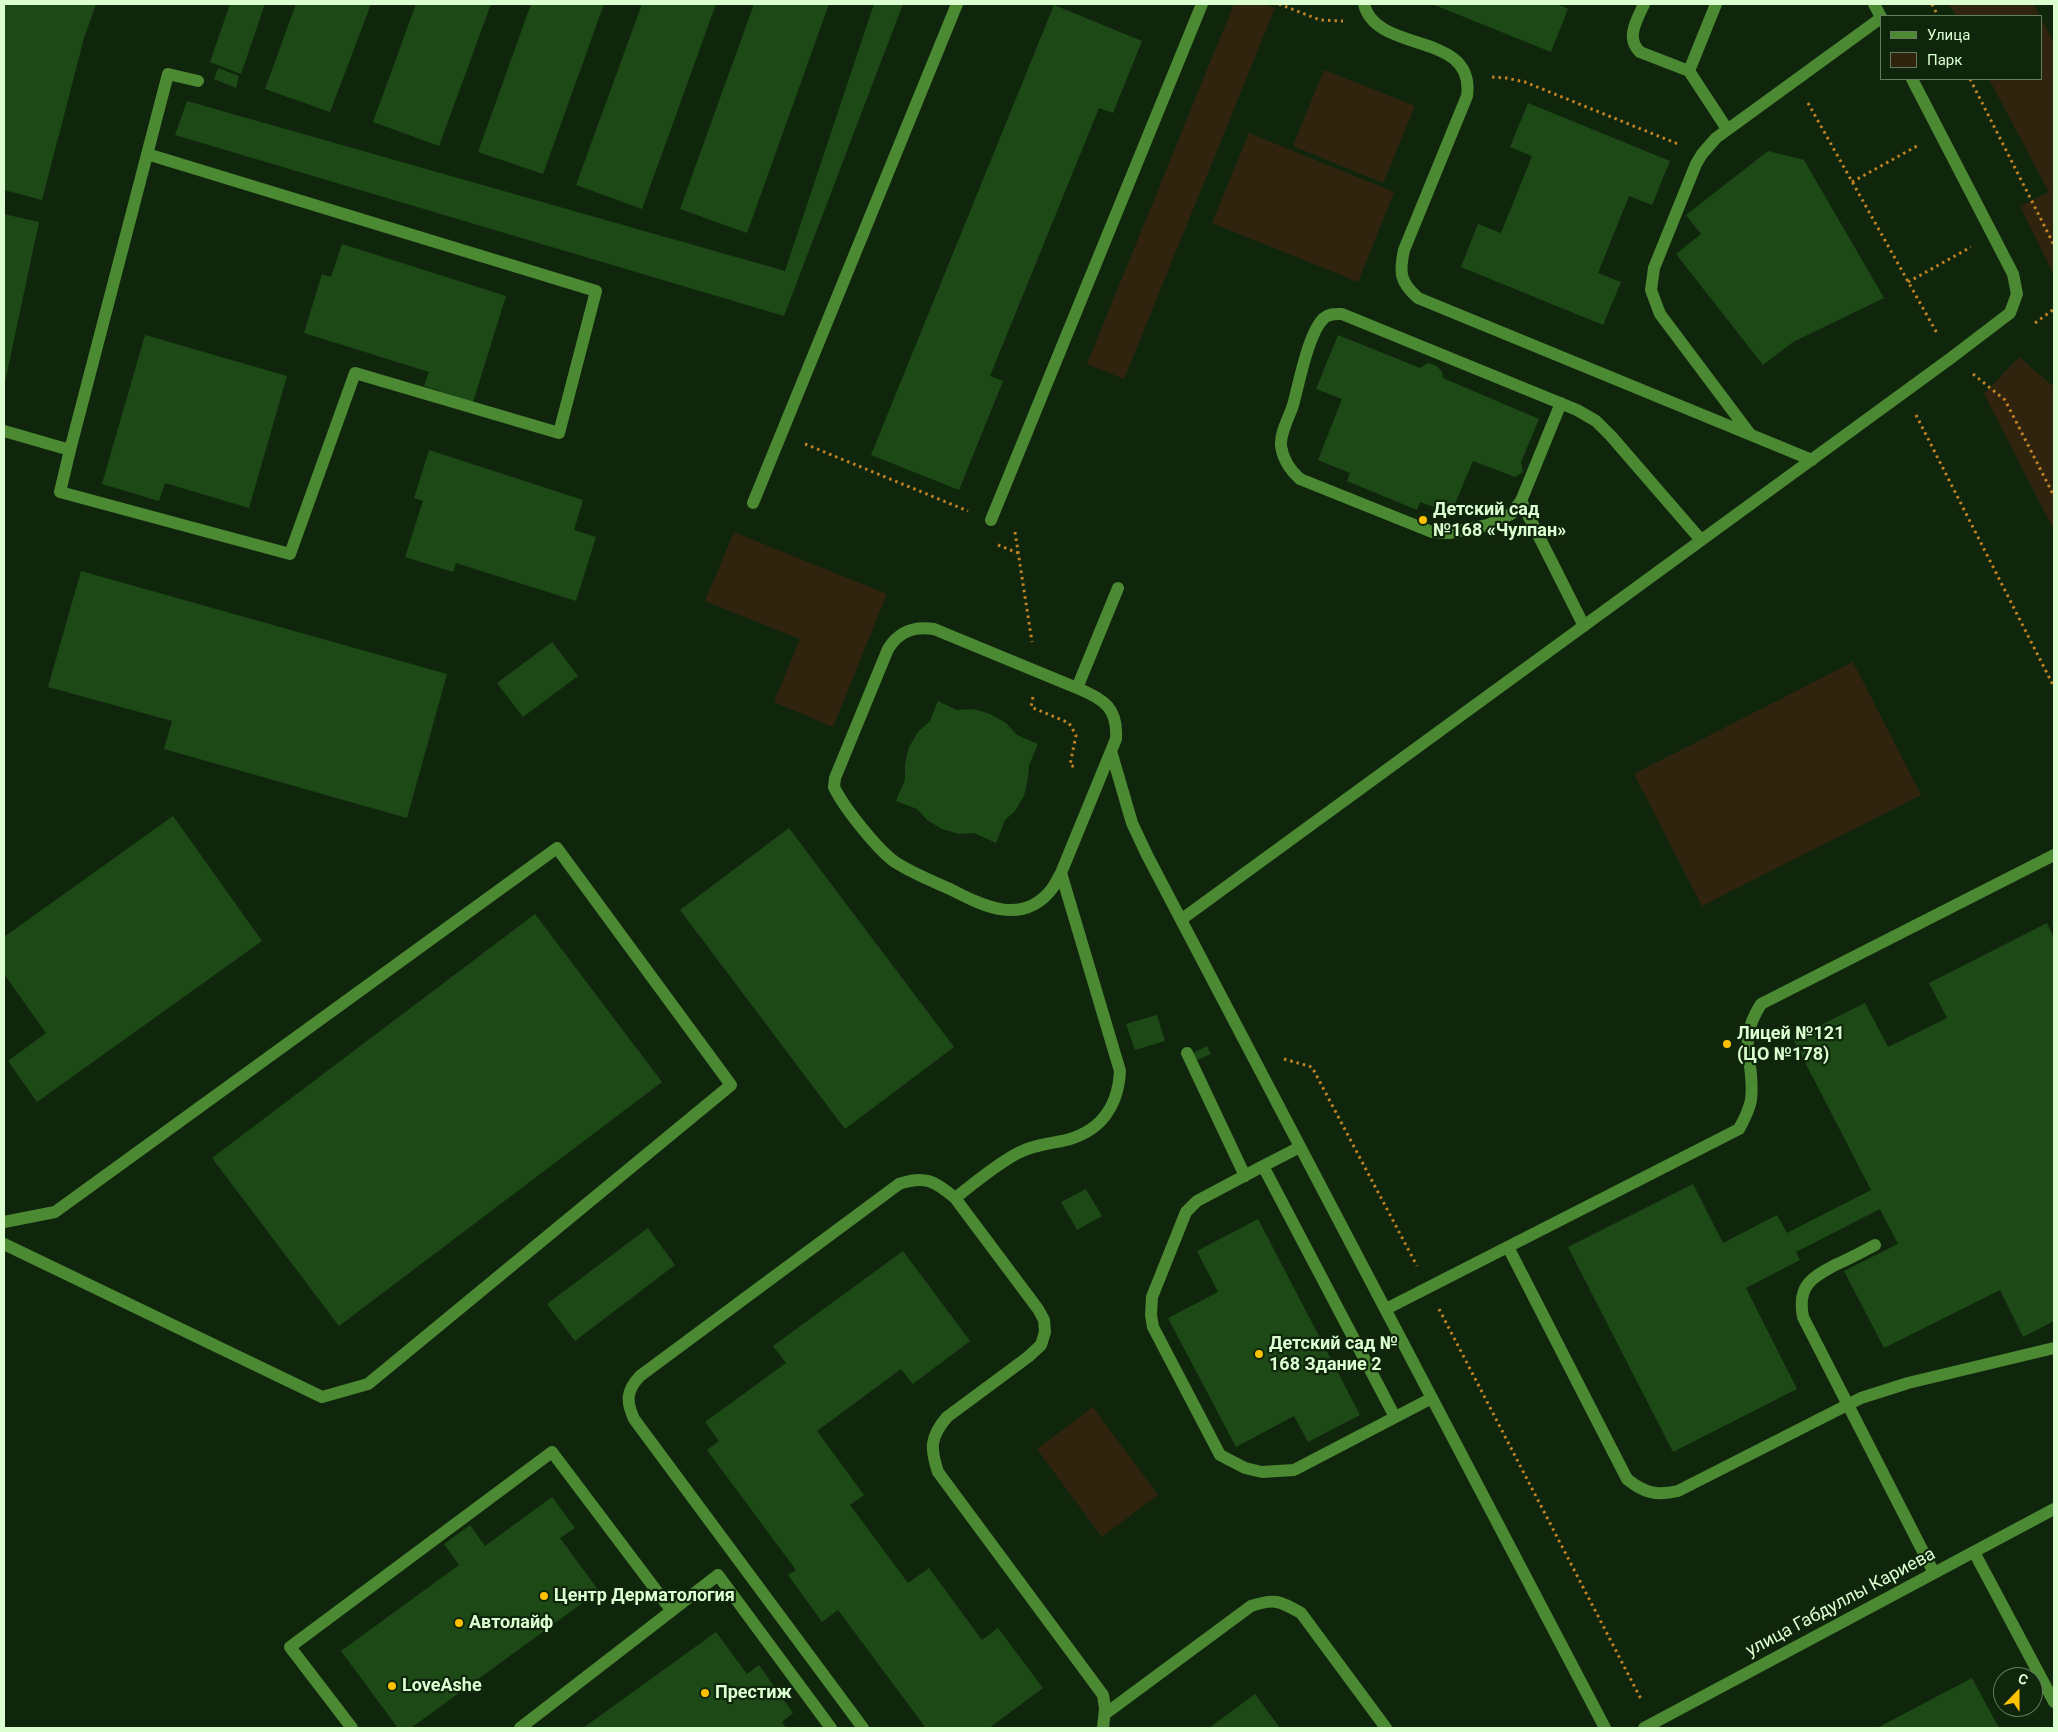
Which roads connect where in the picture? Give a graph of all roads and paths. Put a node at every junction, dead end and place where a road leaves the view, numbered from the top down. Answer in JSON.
{"nodes":[{"id":1,"x":957,"y":4,"type":"edge"},
{"id":2,"x":1279,"y":4,"type":"edge"},
{"id":3,"x":1364,"y":4,"type":"edge"},
{"id":4,"x":1644,"y":4,"type":"edge"},
{"id":5,"x":1716,"y":4,"type":"edge"},
{"id":6,"x":1874,"y":4,"type":"edge"},
{"id":7,"x":1198,"y":5,"type":"edge"},
{"id":8,"x":1880,"y":16,"type":"edge"},
{"id":9,"x":1371,"y":18,"type":"junction"},
{"id":10,"x":1880,"y":19,"type":"edge"},
{"id":11,"x":1689,"y":71,"type":"junction"},
{"id":12,"x":1467,"y":76,"type":"junction"},
{"id":13,"x":1795,"y":80,"type":"junction"},
{"id":14,"x":1913,"y":80,"type":"edge"},
{"id":15,"x":1971,"y":80,"type":"edge"},
{"id":16,"x":198,"y":81,"type":"dead end"},
{"id":17,"x":1727,"y":130,"type":"junction"},
{"id":18,"x":1940,"y":133,"type":"junction"},
{"id":19,"x":147,"y":154,"type":"junction"},
{"id":20,"x":1702,"y":154,"type":"junction"},
{"id":21,"x":1852,"y":182,"type":"junction"},
{"id":22,"x":1993,"y":235,"type":"junction"},
{"id":23,"x":2054,"y":245,"type":"edge"},
{"id":24,"x":1908,"y":282,"type":"junction"},
{"id":25,"x":1951,"y":358,"type":"junction"},
{"id":26,"x":1904,"y":392,"type":"junction"},
{"id":27,"x":1561,"y":403,"type":"junction"},
{"id":28,"x":4,"y":431,"type":"edge"},
{"id":29,"x":781,"y":435,"type":"junction"},
{"id":30,"x":1751,"y":435,"type":"junction"},
{"id":31,"x":70,"y":450,"type":"junction"},
{"id":32,"x":1812,"y":460,"type":"junction"},
{"id":33,"x":2054,"y":496,"type":"edge"},
{"id":34,"x":1521,"y":501,"type":"junction"},
{"id":35,"x":753,"y":503,"type":"dead end"},
{"id":36,"x":991,"y":520,"type":"joint"},
{"id":37,"x":1014,"y":526,"type":"dead end"},
{"id":38,"x":1701,"y":540,"type":"junction"},
{"id":39,"x":1118,"y":588,"type":"dead end"},
{"id":40,"x":1584,"y":626,"type":"junction"},
{"id":41,"x":1037,"y":672,"type":"junction"},
{"id":42,"x":2054,"y":687,"type":"edge"},
{"id":43,"x":1077,"y":688,"type":"junction"},
{"id":44,"x":1111,"y":751,"type":"junction"},
{"id":45,"x":2054,"y":855,"type":"edge"},
{"id":46,"x":1061,"y":873,"type":"junction"},
{"id":47,"x":1182,"y":919,"type":"junction"},
{"id":48,"x":1187,"y":1053,"type":"dead end"},
{"id":49,"x":1279,"y":1058,"type":"dead end"},
{"id":50,"x":1300,"y":1147,"type":"junction"},
{"id":51,"x":1263,"y":1166,"type":"junction"},
{"id":52,"x":1245,"y":1176,"type":"junction"},
{"id":53,"x":955,"y":1198,"type":"junction"},
{"id":54,"x":4,"y":1222,"type":"edge"},
{"id":55,"x":4,"y":1244,"type":"edge"},
{"id":56,"x":1875,"y":1245,"type":"dead end"},
{"id":57,"x":1508,"y":1247,"type":"junction"},
{"id":58,"x":1428,"y":1288,"type":"junction"},
{"id":59,"x":1386,"y":1309,"type":"junction"},
{"id":60,"x":2054,"y":1348,"type":"edge"},
{"id":61,"x":1432,"y":1398,"type":"junction"},
{"id":62,"x":1848,"y":1405,"type":"junction"},
{"id":63,"x":1394,"y":1417,"type":"junction"},
{"id":64,"x":2054,"y":1508,"type":"edge"},
{"id":65,"x":1974,"y":1552,"type":"junction"},
{"id":66,"x":1934,"y":1573,"type":"junction"},
{"id":67,"x":671,"y":1610,"type":"junction"},
{"id":68,"x":2054,"y":1702,"type":"edge"},
{"id":69,"x":1105,"y":1714,"type":"junction"},
{"id":70,"x":1649,"y":1726,"type":"edge"},
{"id":71,"x":352,"y":1728,"type":"edge"},
{"id":72,"x":520,"y":1728,"type":"edge"},
{"id":73,"x":831,"y":1728,"type":"edge"},
{"id":74,"x":863,"y":1728,"type":"edge"},
{"id":75,"x":1102,"y":1728,"type":"edge"},
{"id":76,"x":1386,"y":1728,"type":"edge"},
{"id":77,"x":1605,"y":1728,"type":"edge"}],
"edges":[{"from":1,"to":29,"type":"street"},
{"from":2,"to":9,"type":"path"},
{"from":3,"to":9,"type":"street"},
{"from":4,"to":11,"type":"street"},
{"from":5,"to":11,"type":"street"},
{"from":6,"to":8,"type":"street"},
{"from":7,"to":36,"type":"street"},
{"from":9,"to":12,"type":"street"},
{"from":10,"to":13,"type":"street"},
{"from":11,"to":17,"type":"street"},
{"from":12,"to":20,"type":"path"},
{"from":12,"to":30,"type":"street"},
{"from":13,"to":17,"type":"street"},
{"from":13,"to":21,"type":"path"},
{"from":14,"to":18,"type":"street"},
{"from":15,"to":23,"type":"path"},
{"from":16,"to":19,"type":"street"},
{"from":17,"to":20,"type":"street"},
{"from":18,"to":21,"type":"path"},
{"from":18,"to":22,"type":"street"},
{"from":19,"to":31,"type":"street"},
{"from":19,"to":31,"type":"street"},
{"from":20,"to":30,"type":"street"},
{"from":21,"to":24,"type":"path"},
{"from":22,"to":24,"type":"path"},
{"from":22,"to":25,"type":"street"},
{"from":24,"to":25,"type":"path"},
{"from":25,"to":26,"type":"street"},
{"from":25,"to":33,"type":"path"},
{"from":26,"to":32,"type":"street"},
{"from":26,"to":42,"type":"path"},
{"from":27,"to":34,"type":"street"},
{"from":27,"to":34,"type":"street"},
{"from":27,"to":38,"type":"street"},
{"from":28,"to":31,"type":"street"},
{"from":29,"to":35,"type":"street"},
{"from":29,"to":36,"type":"path"},
{"from":30,"to":32,"type":"street"},
{"from":32,"to":38,"type":"street"},
{"from":34,"to":40,"type":"street"},
{"from":37,"to":41,"type":"path"},
{"from":38,"to":40,"type":"street"},
{"from":39,"to":43,"type":"street"},
{"from":40,"to":47,"type":"street"},
{"from":41,"to":43,"type":"street"},
{"from":41,"to":46,"type":"street"},
{"from":43,"to":44,"type":"street"},
{"from":44,"to":46,"type":"street"},
{"from":44,"to":47,"type":"street"},
{"from":45,"to":57,"type":"street"},
{"from":46,"to":53,"type":"street"},
{"from":47,"to":50,"type":"street"},
{"from":48,"to":52,"type":"street"},
{"from":49,"to":58,"type":"path"},
{"from":50,"to":51,"type":"street"},
{"from":50,"to":59,"type":"street"},
{"from":51,"to":52,"type":"street"},
{"from":51,"to":63,"type":"street"},
{"from":52,"to":63,"type":"street"},
{"from":53,"to":69,"type":"street"},
{"from":53,"to":74,"type":"street"},
{"from":54,"to":55,"type":"street"},
{"from":56,"to":62,"type":"street"},
{"from":57,"to":58,"type":"street"},
{"from":57,"to":62,"type":"street"},
{"from":58,"to":59,"type":"street"},
{"from":58,"to":70,"type":"path"},
{"from":59,"to":61,"type":"street"},
{"from":60,"to":62,"type":"street"},
{"from":61,"to":63,"type":"street"},
{"from":61,"to":77,"type":"street"},
{"from":62,"to":66,"type":"street"},
{"from":64,"to":65,"type":"street","name":"улица Габдуллы Кариева"},
{"from":65,"to":66,"type":"street","name":"улица Габдуллы Кариева"},
{"from":65,"to":68,"type":"street"},
{"from":66,"to":70,"type":"street","name":"улица Габдуллы Кариева"},
{"from":67,"to":71,"type":"street"},
{"from":67,"to":72,"type":"street"},
{"from":67,"to":73,"type":"street"},
{"from":69,"to":75,"type":"street"},
{"from":69,"to":76,"type":"street"}]}
